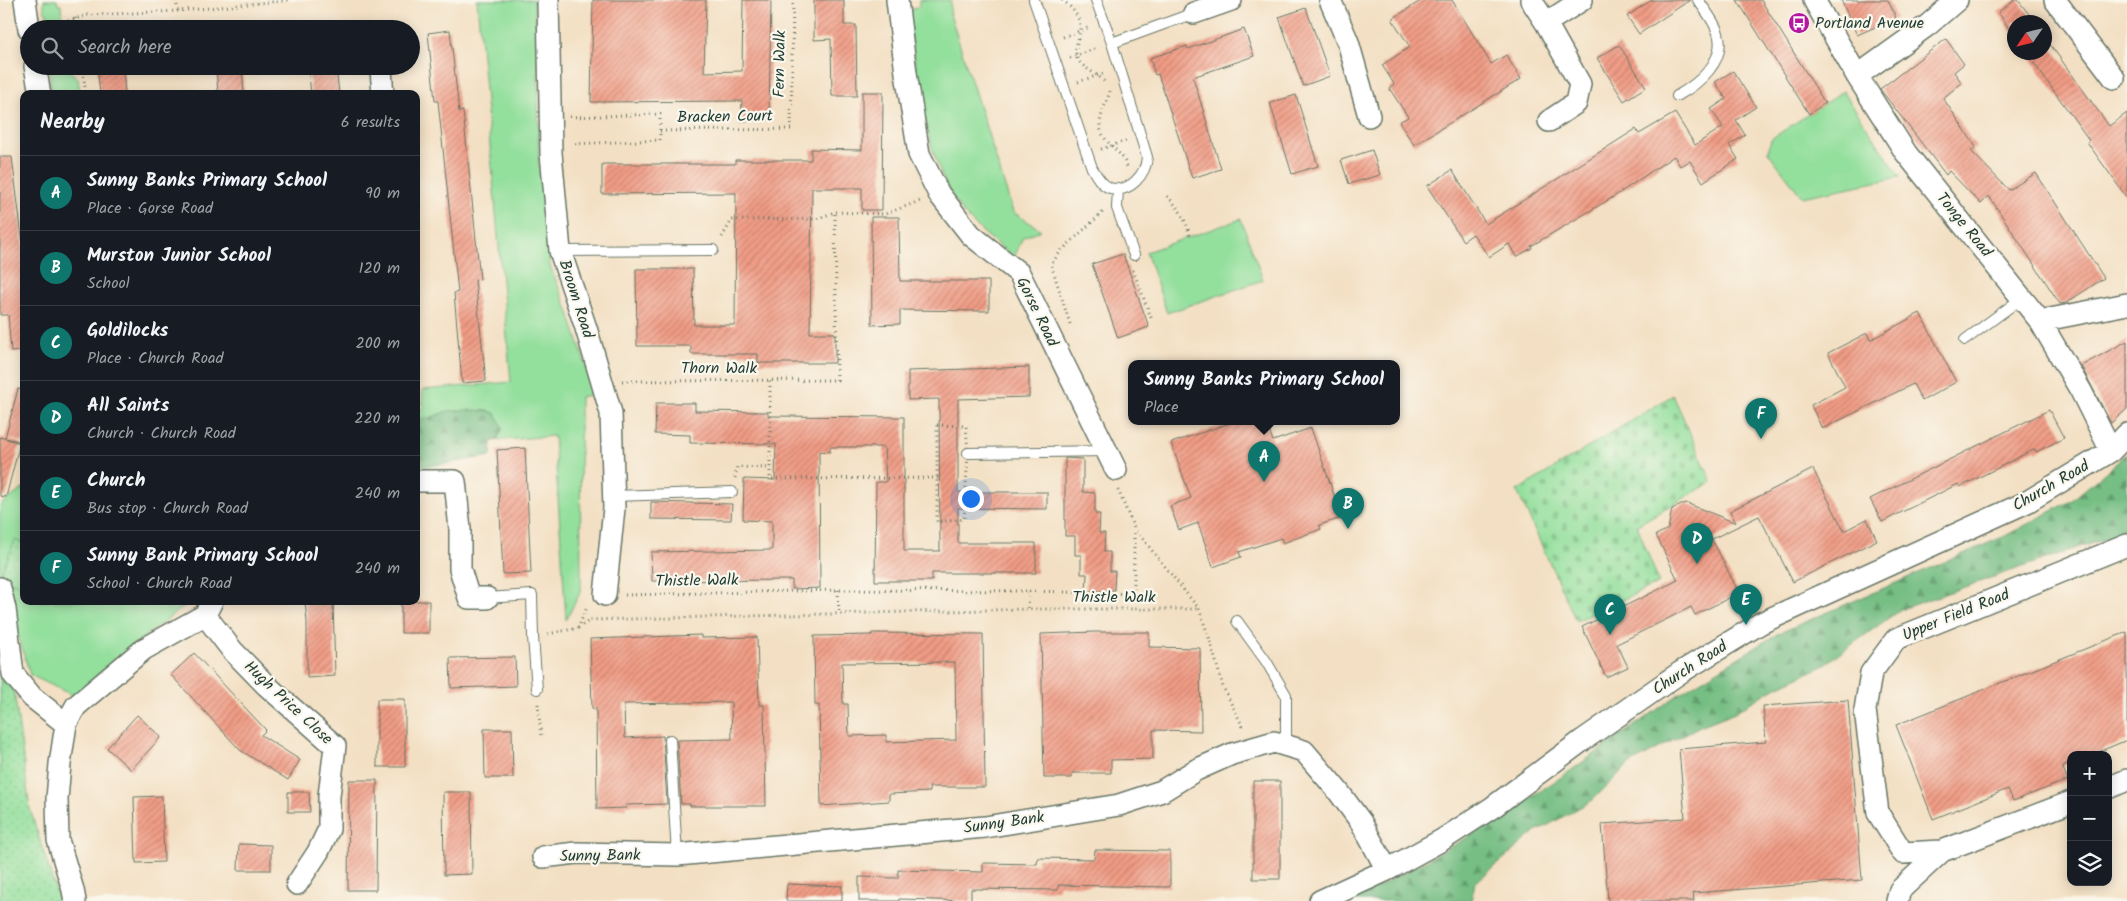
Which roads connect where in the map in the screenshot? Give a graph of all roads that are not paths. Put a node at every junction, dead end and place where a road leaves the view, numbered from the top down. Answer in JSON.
{"nodes":[{"id":1,"x":548,"y":0,"type":"edge"},
{"id":2,"x":897,"y":0,"type":"edge"},
{"id":3,"x":1034,"y":0,"type":"edge"},
{"id":4,"x":1096,"y":0,"type":"edge"},
{"id":5,"x":1231,"y":0,"type":"edge"},
{"id":6,"x":1330,"y":0,"type":"edge"},
{"id":7,"x":1531,"y":0,"type":"edge"},
{"id":8,"x":1582,"y":0,"type":"edge"},
{"id":9,"x":1698,"y":0,"type":"edge"},
{"id":10,"x":1814,"y":0,"type":"edge"},
{"id":11,"x":1957,"y":0,"type":"edge"},
{"id":12,"x":2055,"y":0,"type":"edge"},
{"id":13,"x":1198,"y":8,"type":"edge"},
{"id":14,"x":1546,"y":23,"type":"junction"},
{"id":15,"x":1112,"y":43,"type":"junction"},
{"id":16,"x":37,"y":75,"type":"edge"},
{"id":17,"x":381,"y":75,"type":"edge"},
{"id":18,"x":1857,"y":76,"type":"junction"},
{"id":19,"x":2114,"y":78,"type":"dead end"},
{"id":20,"x":39,"y":90,"type":"edge"},
{"id":21,"x":383,"y":90,"type":"edge"},
{"id":22,"x":1677,"y":96,"type":"dead end"},
{"id":23,"x":1369,"y":116,"type":"dead end"},
{"id":24,"x":1549,"y":120,"type":"dead end"},
{"id":25,"x":1114,"y":188,"type":"junction"},
{"id":26,"x":560,"y":250,"type":"junction"},
{"id":27,"x":713,"y":250,"type":"road end"},
{"id":28,"x":1134,"y":255,"type":"road end"},
{"id":29,"x":2022,"y":298,"type":"junction"},
{"id":30,"x":2127,"y":304,"type":"edge"},
{"id":31,"x":2040,"y":320,"type":"junction"},
{"id":32,"x":1966,"y":340,"type":"dead end"},
{"id":33,"x":2127,"y":434,"type":"edge"},
{"id":34,"x":1107,"y":451,"type":"junction"},
{"id":35,"x":2111,"y":451,"type":"junction"},
{"id":36,"x":968,"y":454,"type":"road end"},
{"id":37,"x":1116,"y":470,"type":"road end"},
{"id":38,"x":420,"y":481,"type":"edge"},
{"id":39,"x":732,"y":492,"type":"road end"},
{"id":40,"x":614,"y":496,"type":"junction"},
{"id":41,"x":2127,"y":545,"type":"edge"},
{"id":42,"x":0,"y":588,"type":"edge"},
{"id":43,"x":605,"y":595,"type":"road end"},
{"id":44,"x":487,"y":598,"type":"joint"},
{"id":45,"x":208,"y":608,"type":"edge"},
{"id":46,"x":1237,"y":621,"type":"dead end"},
{"id":47,"x":537,"y":689,"type":"road end"},
{"id":48,"x":66,"y":724,"type":"junction"},
{"id":49,"x":670,"y":740,"type":"dead end"},
{"id":50,"x":1286,"y":745,"type":"junction"},
{"id":51,"x":2127,"y":780,"type":"edge"},
{"id":52,"x":2112,"y":786,"type":"edge"},
{"id":53,"x":2067,"y":804,"type":"edge"},
{"id":54,"x":1942,"y":851,"type":"junction"},
{"id":55,"x":677,"y":855,"type":"junction"},
{"id":56,"x":543,"y":858,"type":"dead end"},
{"id":57,"x":1387,"y":870,"type":"junction"},
{"id":58,"x":297,"y":884,"type":"dead end"},
{"id":59,"x":75,"y":901,"type":"edge"},
{"id":60,"x":1320,"y":901,"type":"edge"},
{"id":61,"x":1897,"y":901,"type":"edge"}],
"edges":[{"from":1,"to":26,"type":"street","name":"Broom Road"},
{"from":2,"to":34,"type":"street","name":"Gorse Road"},
{"from":3,"to":25,"type":"lane"},
{"from":4,"to":15,"type":"lane"},
{"from":5,"to":13,"type":"street"},
{"from":6,"to":23,"type":"street"},
{"from":7,"to":14,"type":"street"},
{"from":8,"to":14,"type":"street"},
{"from":9,"to":22,"type":"lane"},
{"from":10,"to":18,"type":"street","name":"Tonge Road"},
{"from":11,"to":18,"type":"street"},
{"from":12,"to":19,"type":"street"},
{"from":13,"to":15,"type":"lane"},
{"from":14,"to":24,"type":"street"},
{"from":15,"to":25,"type":"lane"},
{"from":16,"to":20,"type":"street"},
{"from":17,"to":21,"type":"street"},
{"from":18,"to":29,"type":"street","name":"Tonge Road"},
{"from":25,"to":28,"type":"lane"},
{"from":26,"to":27,"type":"lane"},
{"from":26,"to":40,"type":"street","name":"Broom Road"},
{"from":29,"to":31,"type":"street","name":"Tonge Road"},
{"from":29,"to":32,"type":"lane"},
{"from":30,"to":31,"type":"street"},
{"from":31,"to":35,"type":"street","name":"Tonge Road"},
{"from":33,"to":35,"type":"street","name":"Church Road"},
{"from":34,"to":36,"type":"lane"},
{"from":34,"to":37,"type":"street","name":"Gorse Road"},
{"from":35,"to":57,"type":"street","name":"Church Road"},
{"from":38,"to":44,"type":"street"},
{"from":39,"to":40,"type":"lane"},
{"from":40,"to":43,"type":"street","name":"Broom Road"},
{"from":41,"to":54,"type":"street","name":"Upper Field Road"},
{"from":42,"to":48,"type":"street"},
{"from":44,"to":47,"type":"lane"},
{"from":45,"to":48,"type":"street","name":"Hugh Price Close"},
{"from":45,"to":58,"type":"street","name":"Hugh Price Close"},
{"from":46,"to":50,"type":"lane"},
{"from":48,"to":59,"type":"street","name":"Hugh Price Close"},
{"from":49,"to":55,"type":"lane"},
{"from":50,"to":55,"type":"street","name":"Sunny Bank"},
{"from":50,"to":57,"type":"street","name":"Sunny Bank"},
{"from":51,"to":52,"type":"street"},
{"from":53,"to":54,"type":"street","name":"Upper Field Road"},
{"from":54,"to":61,"type":"street","name":"Upper Field Road"},
{"from":55,"to":56,"type":"street","name":"Sunny Bank"},
{"from":57,"to":60,"type":"street","name":"Church Road"}]}
